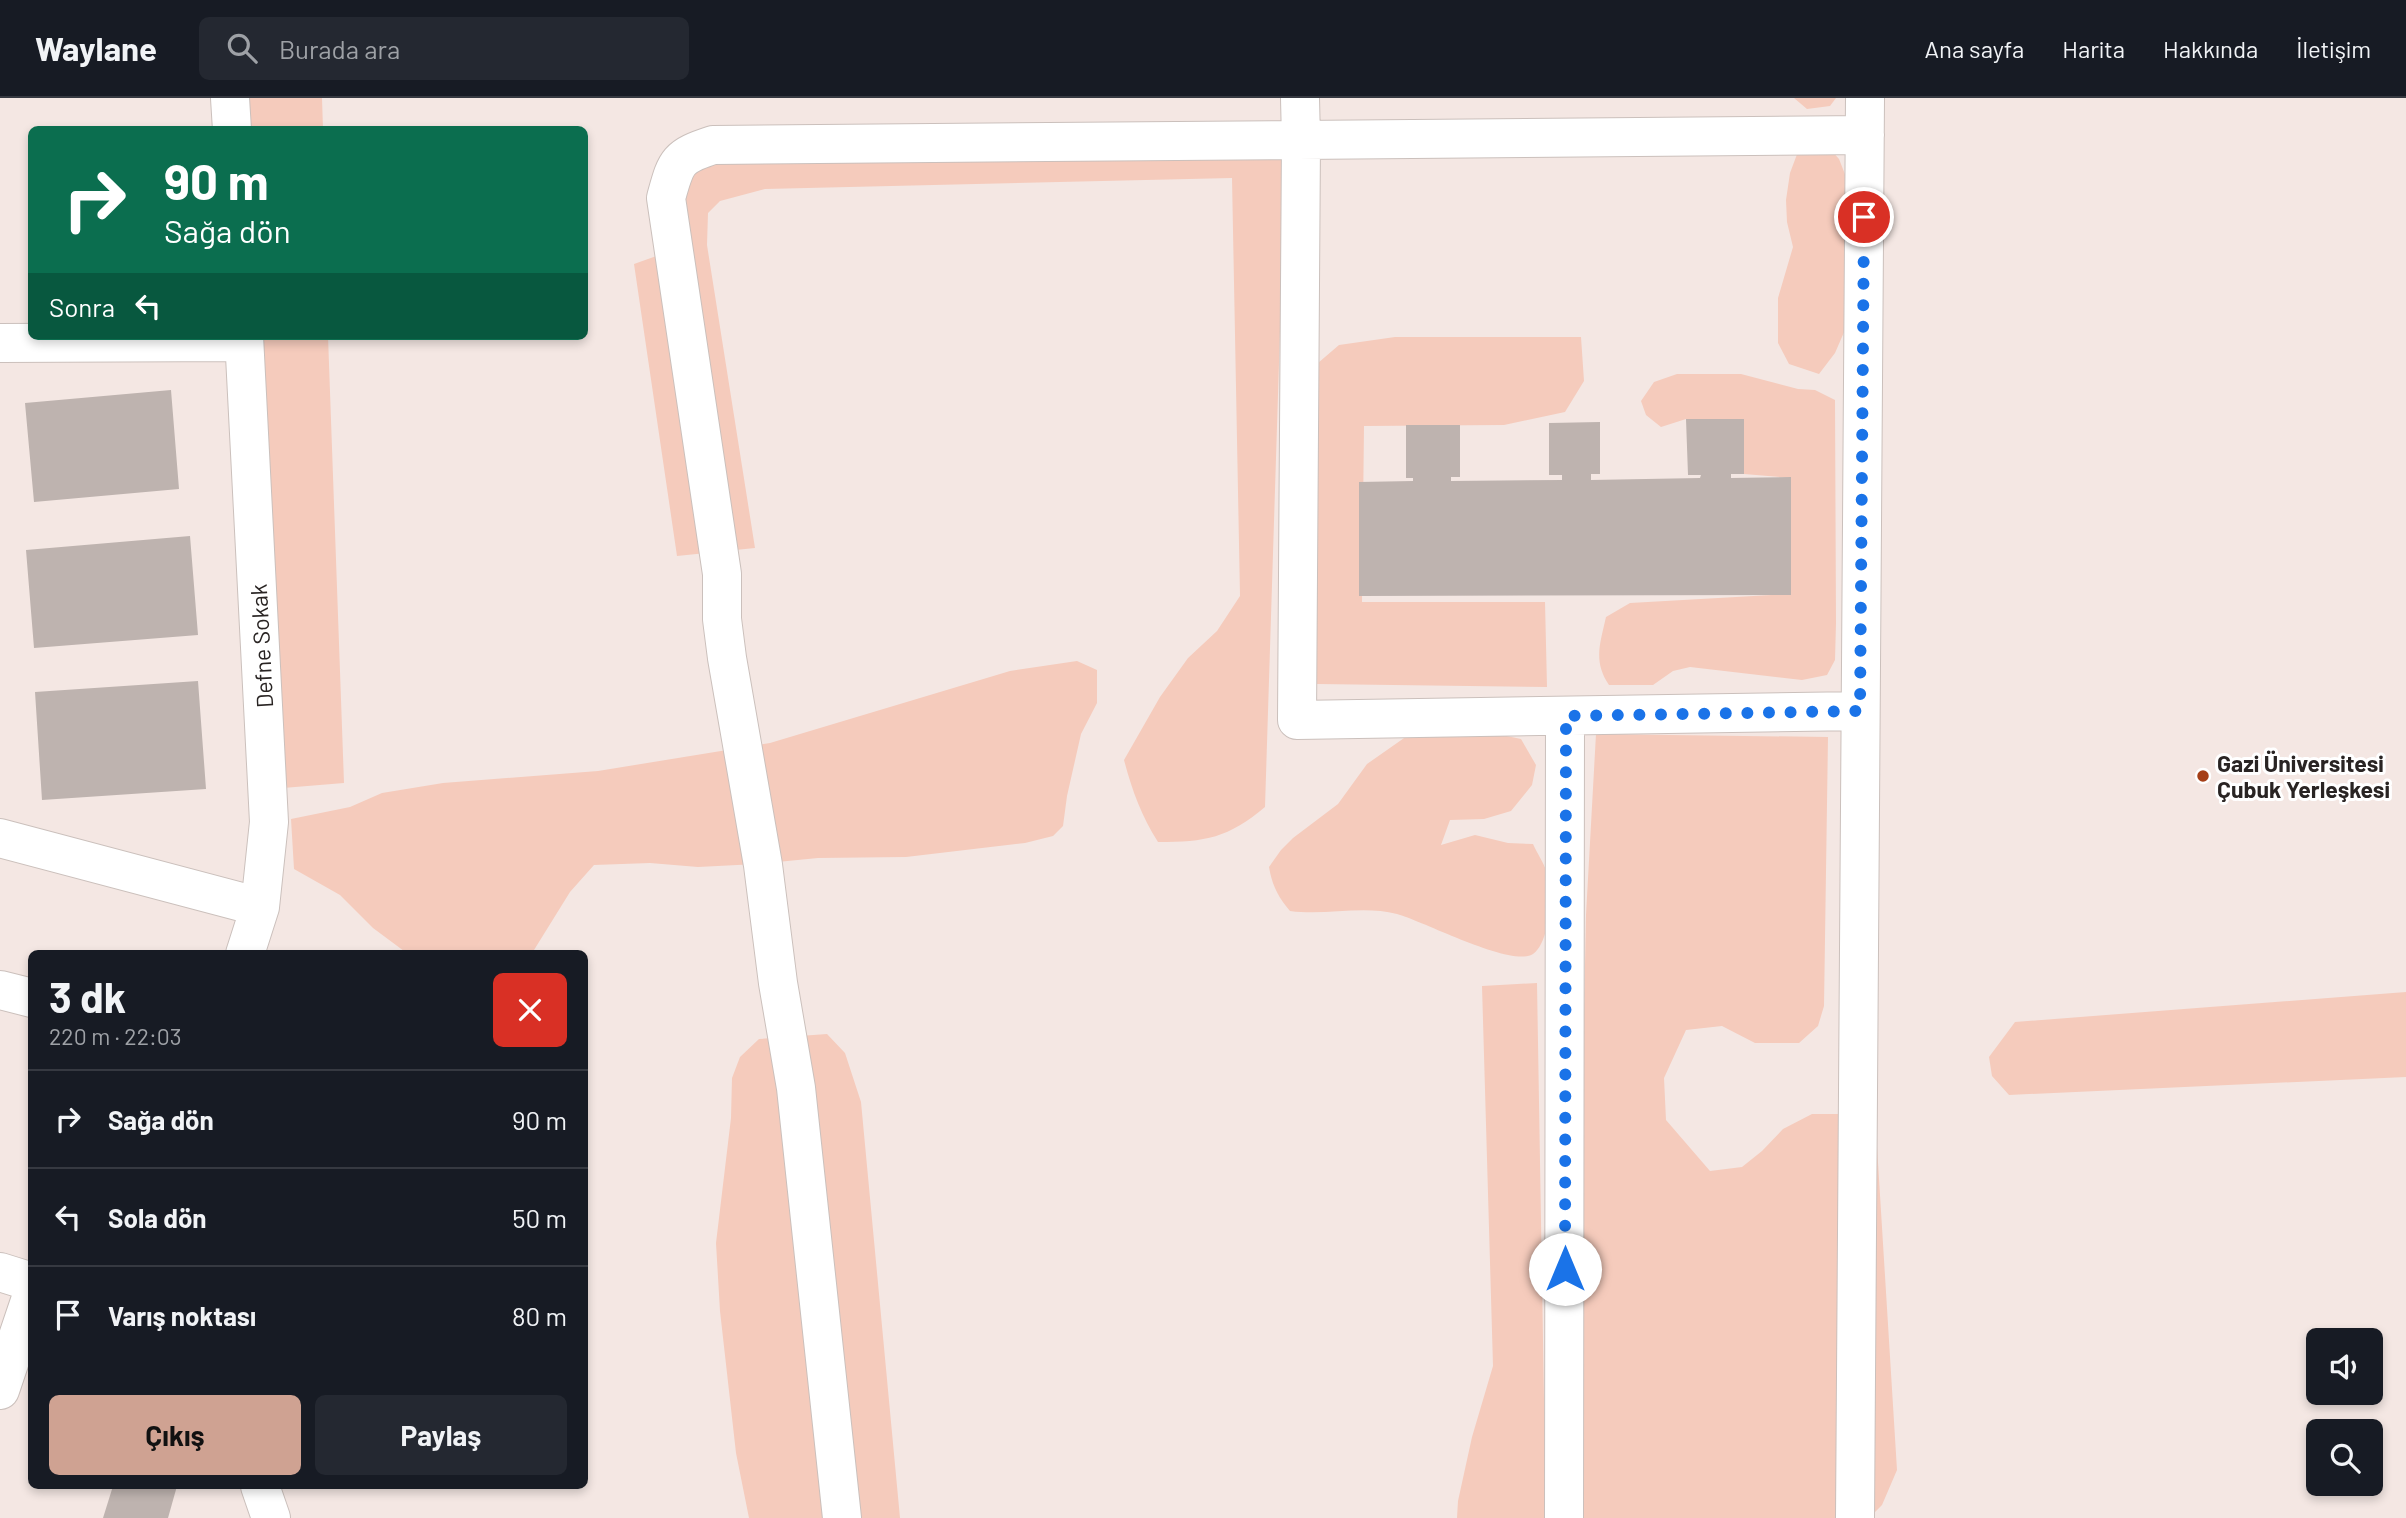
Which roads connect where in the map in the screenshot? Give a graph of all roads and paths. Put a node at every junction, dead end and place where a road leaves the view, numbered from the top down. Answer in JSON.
{"nodes":[{"id":1,"x":230,"y":98,"type":"edge"},
{"id":2,"x":1300,"y":98,"type":"edge"},
{"id":3,"x":1865,"y":116,"type":"edge"},
{"id":4,"x":232,"y":126,"type":"edge"},
{"id":5,"x":1301,"y":140,"type":"junction"},
{"id":6,"x":183,"y":340,"type":"edge"},
{"id":7,"x":244,"y":340,"type":"edge"},
{"id":8,"x":0,"y":343,"type":"edge"},
{"id":9,"x":1860,"y":711,"type":"junction"},
{"id":10,"x":1566,"y":716,"type":"junction"},
{"id":11,"x":0,"y":838,"type":"edge"},
{"id":12,"x":260,"y":907,"type":"junction"},
{"id":13,"x":246,"y":950,"type":"edge"},
{"id":14,"x":0,"y":990,"type":"edge"},
{"id":15,"x":28,"y":997,"type":"edge"},
{"id":16,"x":0,"y":1272,"type":"edge"},
{"id":17,"x":28,"y":1281,"type":"edge"},
{"id":18,"x":28,"y":1307,"type":"edge"},
{"id":19,"x":0,"y":1390,"type":"edge"},
{"id":20,"x":261,"y":1489,"type":"edge"},
{"id":21,"x":271,"y":1518,"type":"edge"},
{"id":22,"x":842,"y":1518,"type":"edge"},
{"id":23,"x":1564,"y":1518,"type":"edge"},
{"id":24,"x":1855,"y":1518,"type":"edge"}],
"edges":[{"from":1,"to":4,"type":"street"},
{"from":2,"to":5,"type":"street"},
{"from":3,"to":5,"type":"street"},
{"from":3,"to":9,"type":"street"},
{"from":5,"to":10,"type":"street"},
{"from":5,"to":22,"type":"street"},
{"from":6,"to":8,"type":"street"},
{"from":7,"to":12,"type":"street","name":"Defne Sokak"},
{"from":9,"to":10,"type":"street"},
{"from":9,"to":24,"type":"street"},
{"from":10,"to":23,"type":"street"},
{"from":11,"to":12,"type":"street"},
{"from":12,"to":13,"type":"street","name":"Defne Sokak"},
{"from":14,"to":15,"type":"street"},
{"from":16,"to":17,"type":"street"},
{"from":18,"to":19,"type":"street"},
{"from":20,"to":21,"type":"street"}]}
